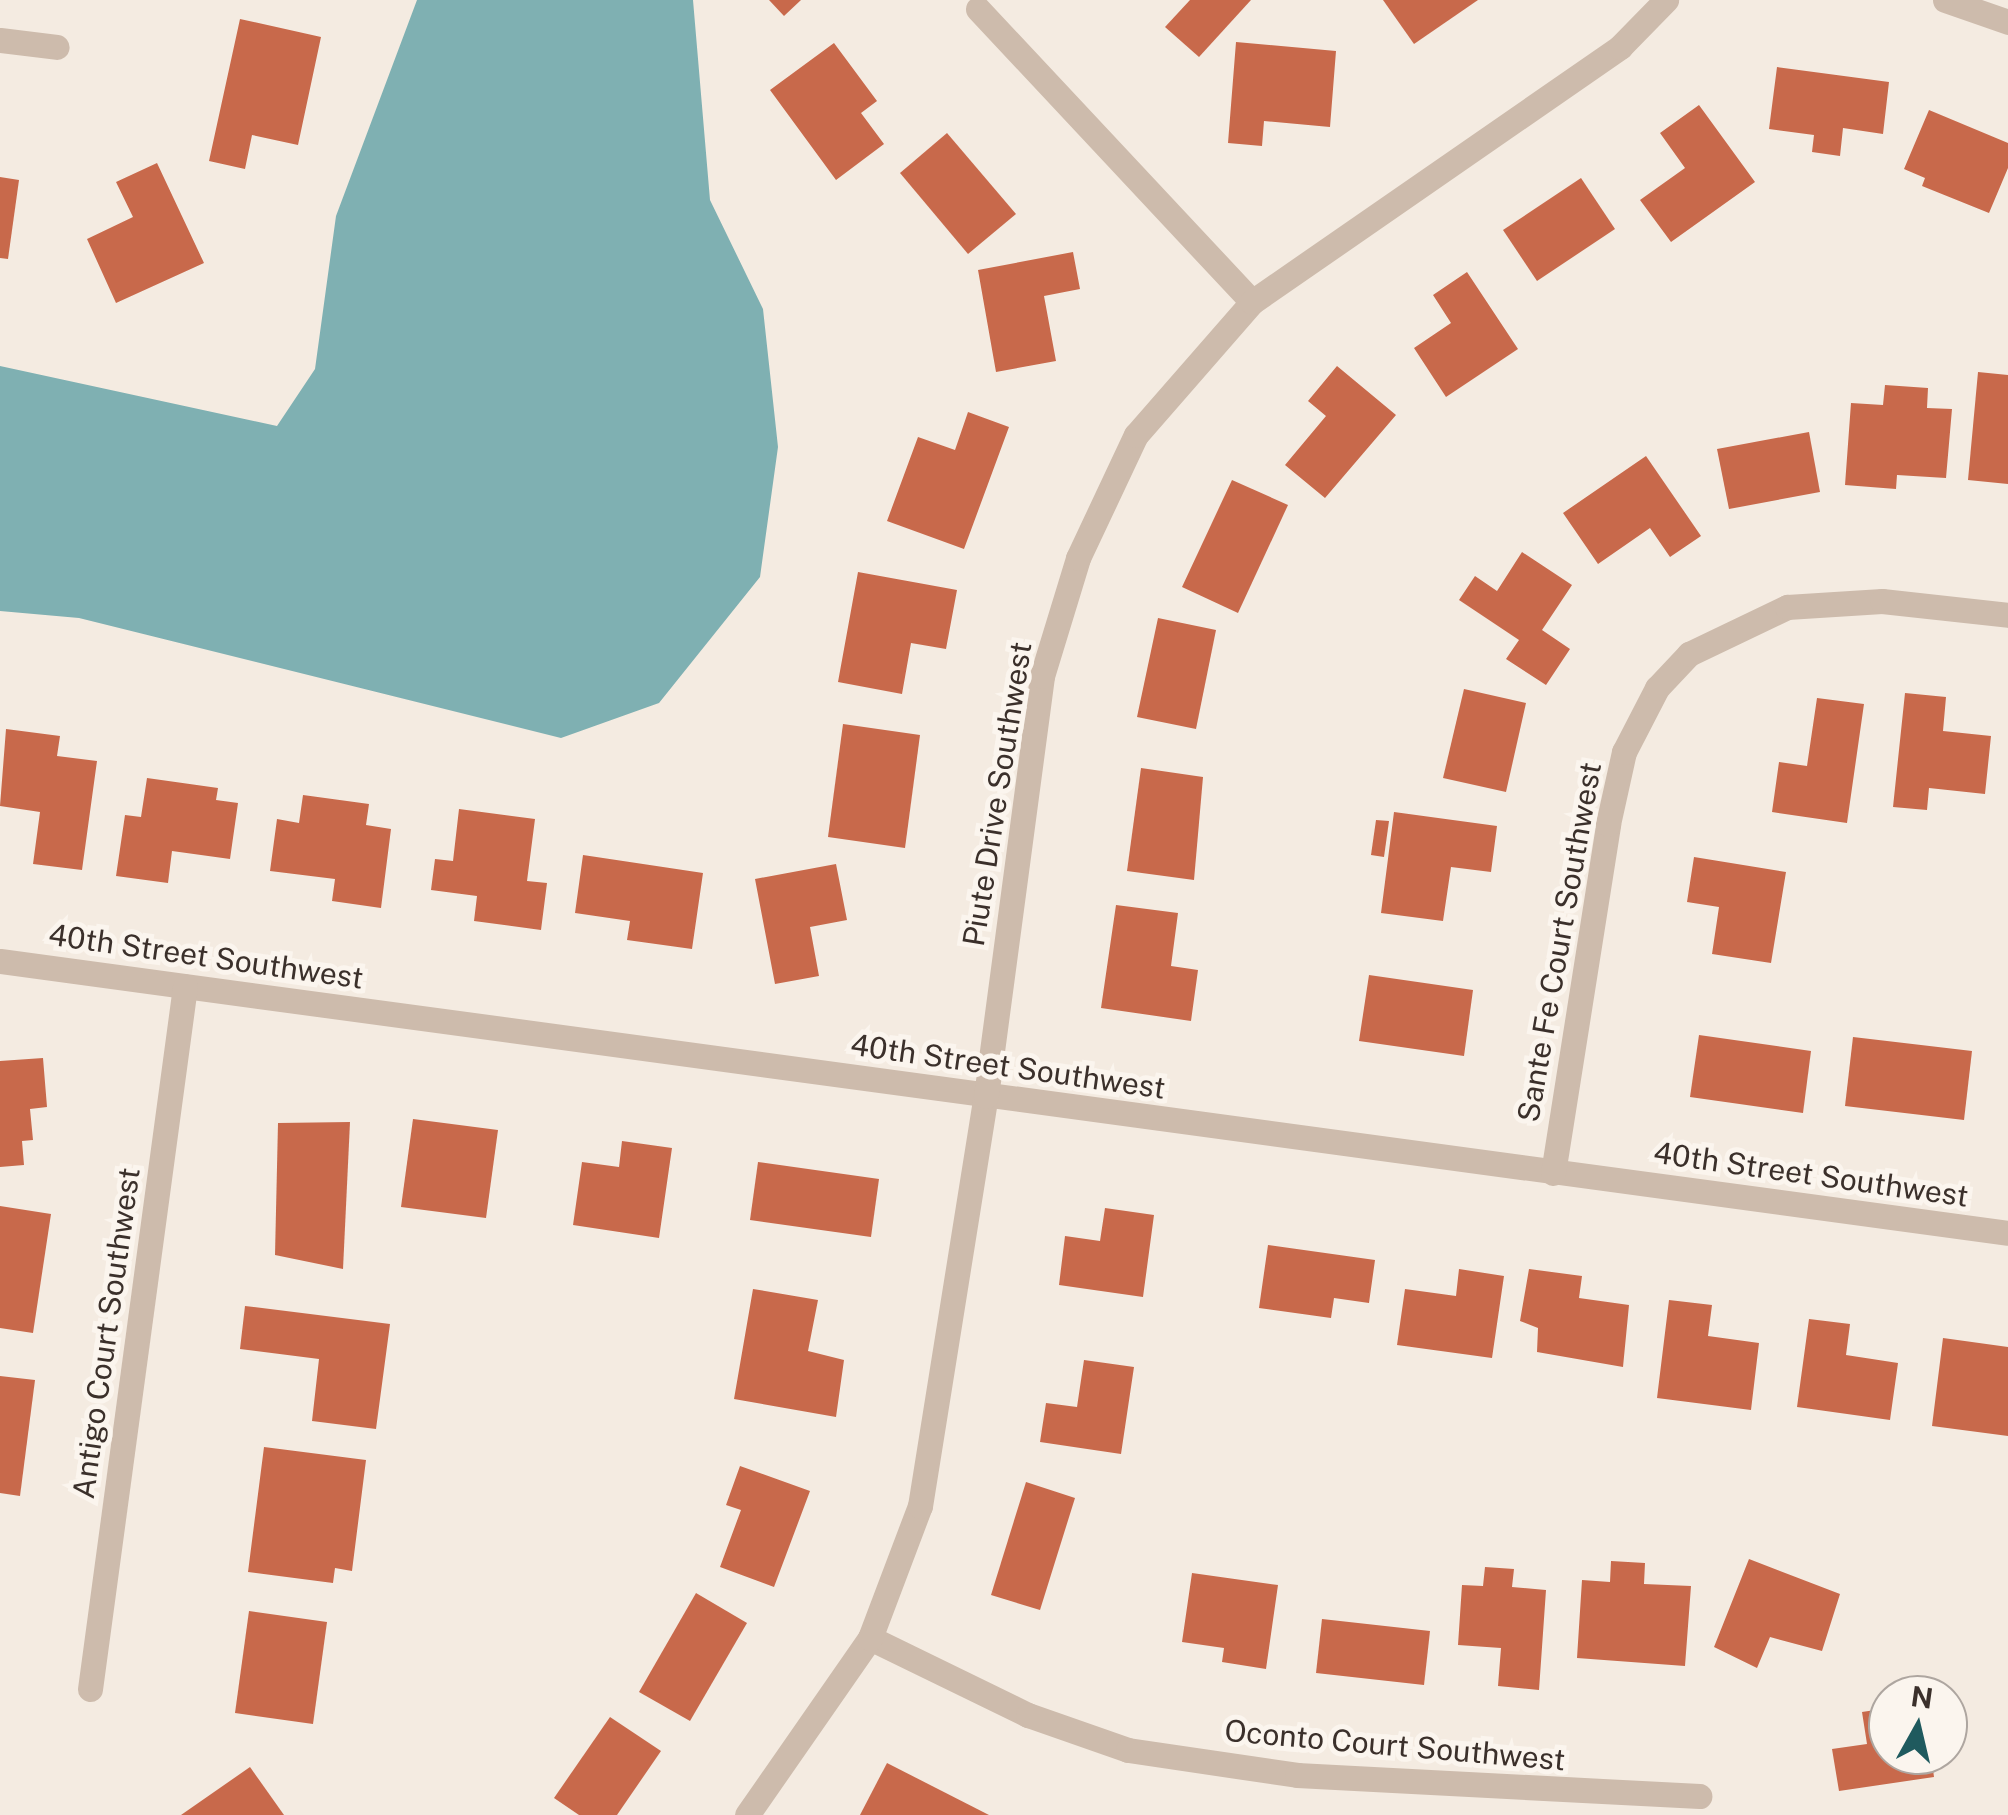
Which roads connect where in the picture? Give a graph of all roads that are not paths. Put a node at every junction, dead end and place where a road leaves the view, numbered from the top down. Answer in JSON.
{"nodes":[{"id":1,"x":1666,"y":0,"type":"edge"},
{"id":2,"x":1945,"y":0,"type":"edge"},
{"id":3,"x":978,"y":9,"type":"dead end"},
{"id":4,"x":2008,"y":22,"type":"edge"},
{"id":5,"x":0,"y":40,"type":"edge"},
{"id":6,"x":57,"y":48,"type":"dead end"},
{"id":7,"x":1252,"y":302,"type":"junction"},
{"id":8,"x":2008,"y":615,"type":"edge"},
{"id":9,"x":0,"y":961,"type":"edge"},
{"id":10,"x":185,"y":986,"type":"junction"},
{"id":11,"x":986,"y":1096,"type":"junction"},
{"id":12,"x":1553,"y":1173,"type":"junction"},
{"id":13,"x":2008,"y":1233,"type":"edge"},
{"id":14,"x":870,"y":1638,"type":"junction"},
{"id":15,"x":90,"y":1689,"type":"dead end"},
{"id":16,"x":1699,"y":1796,"type":"dead end"},
{"id":17,"x":747,"y":1815,"type":"edge"}],
"edges":[{"from":1,"to":7,"type":"street","name":"Piute Drive Southwest"},
{"from":2,"to":4,"type":"street"},
{"from":3,"to":7,"type":"street"},
{"from":5,"to":6,"type":"street"},
{"from":7,"to":11,"type":"street","name":"Piute Drive Southwest"},
{"from":8,"to":12,"type":"street","name":"Sante Fe Court Southwest"},
{"from":9,"to":10,"type":"street","name":"40th Street Southwest"},
{"from":10,"to":11,"type":"street","name":"40th Street Southwest"},
{"from":10,"to":15,"type":"street","name":"Antigo Court Southwest"},
{"from":11,"to":12,"type":"street","name":"40th Street Southwest"},
{"from":11,"to":14,"type":"street","name":"Piute Drive Southwest"},
{"from":12,"to":13,"type":"street","name":"40th Street Southwest"},
{"from":14,"to":16,"type":"street","name":"Oconto Court Southwest"},
{"from":14,"to":17,"type":"street","name":"Piute Drive Southwest"}]}
